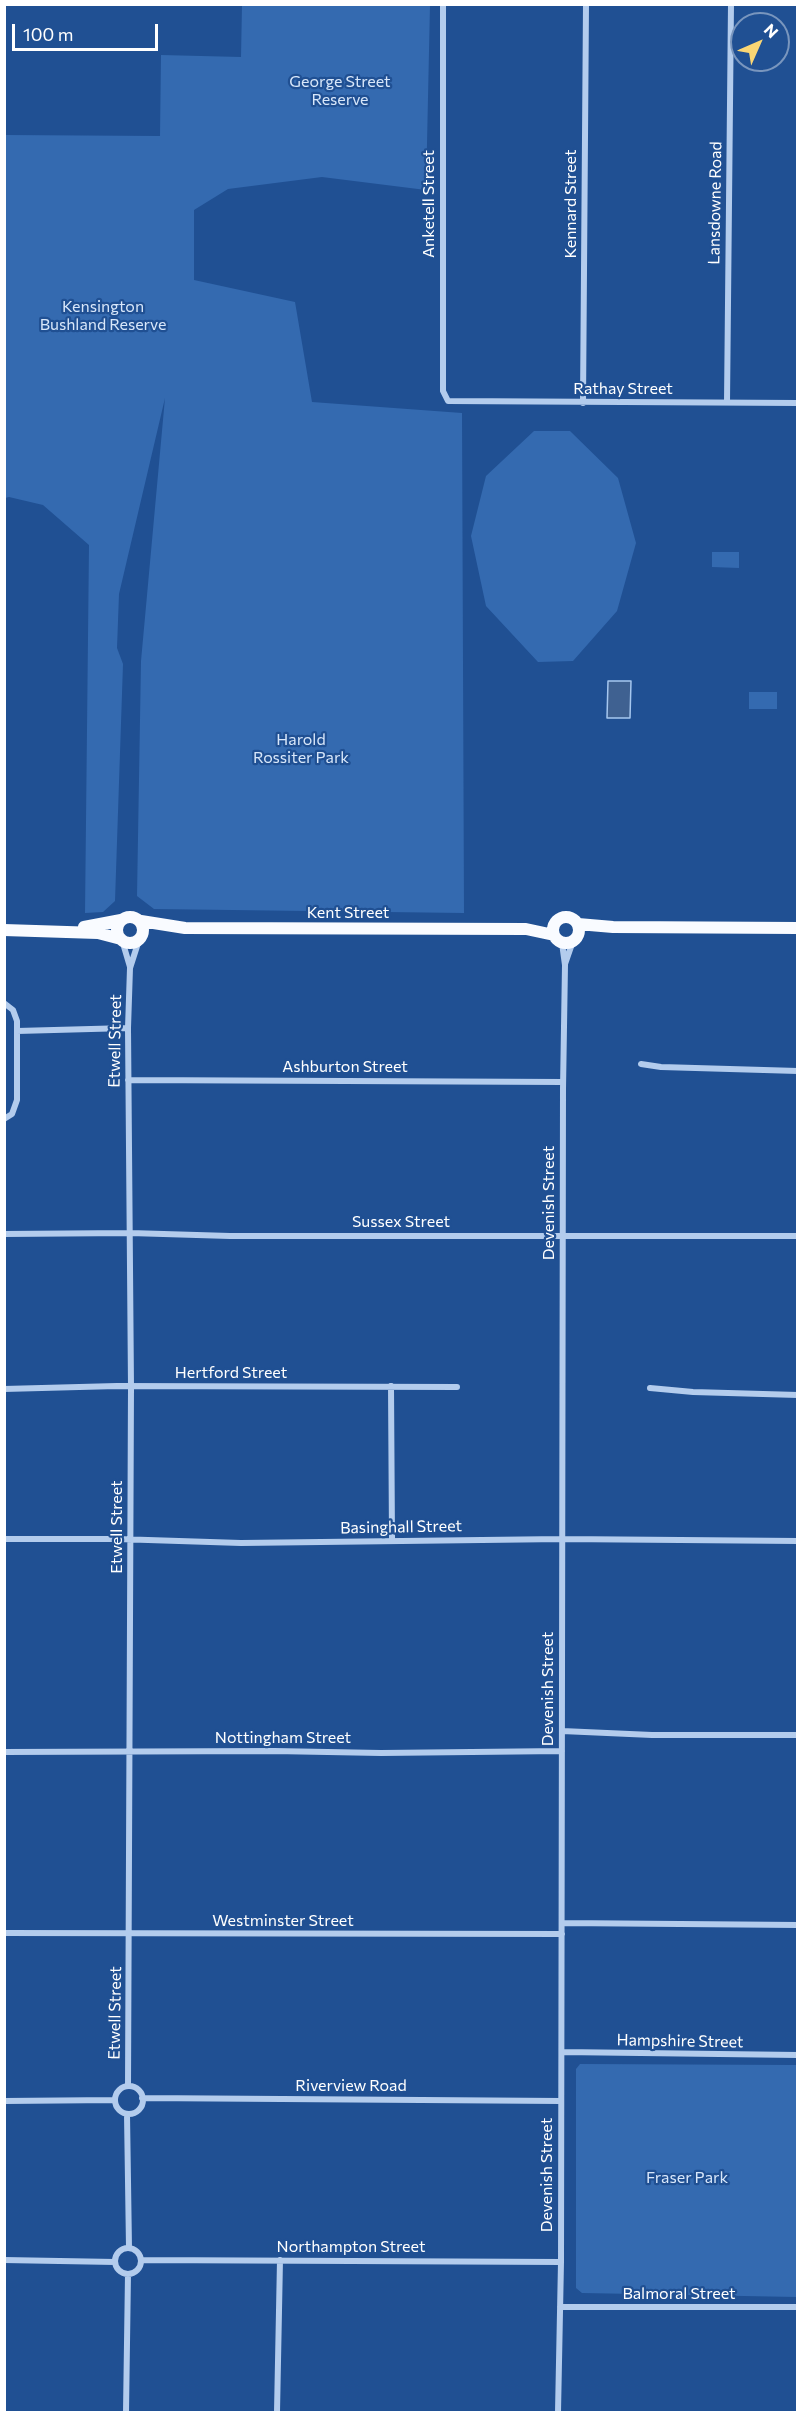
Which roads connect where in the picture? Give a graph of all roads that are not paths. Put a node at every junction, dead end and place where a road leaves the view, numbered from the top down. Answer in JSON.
{"nodes":[{"id":1,"x":443,"y":4,"type":"edge"},
{"id":2,"x":586,"y":4,"type":"edge"},
{"id":3,"x":731,"y":4,"type":"edge"},
{"id":4,"x":448,"y":401,"type":"joint"},
{"id":5,"x":727,"y":402,"type":"junction"},
{"id":6,"x":583,"y":403,"type":"junction"},
{"id":7,"x":798,"y":403,"type":"edge"},
{"id":8,"x":121,"y":920,"type":"junction"},
{"id":9,"x":141,"y":921,"type":"junction"},
{"id":10,"x":4,"y":924,"type":"edge"},
{"id":11,"x":171,"y":927,"type":"junction"},
{"id":12,"x":798,"y":928,"type":"edge"},
{"id":13,"x":4,"y":930,"type":"edge"},
{"id":14,"x":567,"y":934,"type":"junction"},
{"id":15,"x":140,"y":939,"type":"junction"},
{"id":16,"x":122,"y":940,"type":"junction"},
{"id":17,"x":565,"y":965,"type":"junction"},
{"id":18,"x":130,"y":968,"type":"junction"},
{"id":19,"x":4,"y":1003,"type":"edge"},
{"id":20,"x":128,"y":1028,"type":"junction"},
{"id":21,"x":17,"y":1031,"type":"junction"},
{"id":22,"x":642,"y":1064,"type":"dead end"},
{"id":23,"x":798,"y":1071,"type":"edge"},
{"id":24,"x":128,"y":1080,"type":"junction"},
{"id":25,"x":563,"y":1082,"type":"junction"},
{"id":26,"x":4,"y":1119,"type":"edge"},
{"id":27,"x":130,"y":1233,"type":"junction"},
{"id":28,"x":4,"y":1234,"type":"edge"},
{"id":29,"x":563,"y":1236,"type":"junction"},
{"id":30,"x":798,"y":1236,"type":"edge"},
{"id":31,"x":391,"y":1386,"type":"junction"},
{"id":32,"x":131,"y":1387,"type":"junction"},
{"id":33,"x":457,"y":1387,"type":"dead end"},
{"id":34,"x":650,"y":1388,"type":"dead end"},
{"id":35,"x":4,"y":1389,"type":"edge"},
{"id":36,"x":798,"y":1395,"type":"edge"},
{"id":37,"x":4,"y":1539,"type":"edge"},
{"id":38,"x":130,"y":1539,"type":"junction"},
{"id":39,"x":562,"y":1539,"type":"junction"},
{"id":40,"x":392,"y":1540,"type":"junction"},
{"id":41,"x":798,"y":1541,"type":"edge"},
{"id":42,"x":562,"y":1731,"type":"junction"},
{"id":43,"x":798,"y":1735,"type":"edge"},
{"id":44,"x":130,"y":1750,"type":"junction"},
{"id":45,"x":562,"y":1751,"type":"junction"},
{"id":46,"x":4,"y":1752,"type":"edge"},
{"id":47,"x":562,"y":1923,"type":"junction"},
{"id":48,"x":798,"y":1925,"type":"edge"},
{"id":49,"x":4,"y":1933,"type":"edge"},
{"id":50,"x":129,"y":1933,"type":"junction"},
{"id":51,"x":562,"y":1934,"type":"junction"},
{"id":52,"x":562,"y":2052,"type":"junction"},
{"id":53,"x":798,"y":2055,"type":"edge"},
{"id":54,"x":128,"y":2086,"type":"junction"},
{"id":55,"x":142,"y":2098,"type":"junction"},
{"id":56,"x":4,"y":2100,"type":"edge"},
{"id":57,"x":115,"y":2100,"type":"junction"},
{"id":58,"x":561,"y":2101,"type":"junction"},
{"id":59,"x":128,"y":2114,"type":"junction"},
{"id":60,"x":129,"y":2248,"type":"junction"},
{"id":61,"x":4,"y":2260,"type":"edge"},
{"id":62,"x":141,"y":2260,"type":"junction"},
{"id":63,"x":280,"y":2260,"type":"junction"},
{"id":64,"x":115,"y":2262,"type":"junction"},
{"id":65,"x":561,"y":2262,"type":"junction"},
{"id":66,"x":128,"y":2274,"type":"junction"},
{"id":67,"x":560,"y":2307,"type":"junction"},
{"id":68,"x":798,"y":2307,"type":"edge"},
{"id":69,"x":126,"y":2412,"type":"edge"},
{"id":70,"x":277,"y":2412,"type":"edge"},
{"id":71,"x":558,"y":2412,"type":"edge"}],
"edges":[{"from":1,"to":4,"type":"street","name":"Anketell Street"},
{"from":2,"to":6,"type":"street","name":"Kennard Street"},
{"from":3,"to":5,"type":"street","name":"Lansdowne Road"},
{"from":4,"to":6,"type":"street","name":"Rathay Street"},
{"from":5,"to":6,"type":"street","name":"Rathay Street"},
{"from":5,"to":7,"type":"street","name":"Rathay Street"},
{"from":8,"to":9,"type":"main road"},
{"from":8,"to":10,"type":"main road"},
{"from":8,"to":16,"type":"main road"},
{"from":9,"to":11,"type":"main road","name":"Kent Street"},
{"from":9,"to":15,"type":"main road"},
{"from":11,"to":14,"type":"main road","name":"Kent Street"},
{"from":11,"to":15,"type":"main road","name":"Kent Street"},
{"from":12,"to":14,"type":"main road","name":"Kent Street"},
{"from":13,"to":16,"type":"main road"},
{"from":14,"to":17,"type":"street","name":"Devenish Street"},
{"from":14,"to":17,"type":"street","name":"Devenish Street"},
{"from":15,"to":16,"type":"main road"},
{"from":15,"to":18,"type":"street","name":"Etwell Street"},
{"from":16,"to":18,"type":"street","name":"Etwell Street"},
{"from":17,"to":25,"type":"street","name":"Devenish Street"},
{"from":18,"to":20,"type":"street","name":"Etwell Street"},
{"from":19,"to":21,"type":"street"},
{"from":20,"to":21,"type":"street"},
{"from":20,"to":24,"type":"street","name":"Etwell Street"},
{"from":21,"to":26,"type":"street"},
{"from":22,"to":23,"type":"street"},
{"from":24,"to":25,"type":"street","name":"Ashburton Street"},
{"from":24,"to":27,"type":"street","name":"Etwell Street"},
{"from":25,"to":29,"type":"street","name":"Devenish Street"},
{"from":27,"to":28,"type":"street","name":"Sussex Street"},
{"from":27,"to":29,"type":"street","name":"Sussex Street"},
{"from":27,"to":32,"type":"street","name":"Etwell Street"},
{"from":29,"to":30,"type":"street","name":"Sussex Street"},
{"from":29,"to":39,"type":"street","name":"Devenish Street"},
{"from":31,"to":32,"type":"street","name":"Hertford Street"},
{"from":31,"to":33,"type":"street","name":"Hertford Street"},
{"from":31,"to":40,"type":"street"},
{"from":32,"to":35,"type":"street","name":"Hertford Street"},
{"from":32,"to":38,"type":"street","name":"Etwell Street"},
{"from":34,"to":36,"type":"street"},
{"from":37,"to":38,"type":"street","name":"Basinghall Street"},
{"from":38,"to":40,"type":"street","name":"Basinghall Street"},
{"from":38,"to":44,"type":"street","name":"Etwell Street"},
{"from":39,"to":40,"type":"street","name":"Basinghall Street"},
{"from":39,"to":41,"type":"street","name":"Basinghall Street"},
{"from":39,"to":42,"type":"street","name":"Devenish Street"},
{"from":42,"to":43,"type":"street"},
{"from":42,"to":45,"type":"street","name":"Devenish Street"},
{"from":44,"to":45,"type":"street","name":"Nottingham Street"},
{"from":44,"to":46,"type":"street","name":"Nottingham Street"},
{"from":44,"to":50,"type":"street","name":"Etwell Street"},
{"from":45,"to":47,"type":"street","name":"Devenish Street"},
{"from":47,"to":48,"type":"street"},
{"from":47,"to":51,"type":"street","name":"Devenish Street"},
{"from":49,"to":50,"type":"street","name":"Westminster Street"},
{"from":50,"to":51,"type":"street","name":"Westminster Street"},
{"from":50,"to":54,"type":"street","name":"Etwell Street"},
{"from":51,"to":52,"type":"street","name":"Devenish Street"},
{"from":52,"to":53,"type":"street","name":"Hampshire Street"},
{"from":52,"to":58,"type":"street","name":"Devenish Street"},
{"from":54,"to":55,"type":"street"},
{"from":54,"to":57,"type":"street"},
{"from":55,"to":58,"type":"street","name":"Riverview Road"},
{"from":55,"to":59,"type":"street"},
{"from":56,"to":57,"type":"street"},
{"from":57,"to":59,"type":"street"},
{"from":58,"to":65,"type":"street","name":"Devenish Street"},
{"from":59,"to":60,"type":"street"},
{"from":60,"to":62,"type":"street"},
{"from":60,"to":64,"type":"street"},
{"from":61,"to":64,"type":"street"},
{"from":62,"to":63,"type":"street","name":"Northampton Street"},
{"from":62,"to":66,"type":"street"},
{"from":63,"to":65,"type":"street","name":"Northampton Street"},
{"from":63,"to":70,"type":"street"},
{"from":64,"to":66,"type":"street"},
{"from":65,"to":67,"type":"street","name":"Devenish Street"},
{"from":66,"to":69,"type":"street"},
{"from":67,"to":68,"type":"street","name":"Balmoral Street"},
{"from":67,"to":71,"type":"street","name":"Devenish Street"}]}
